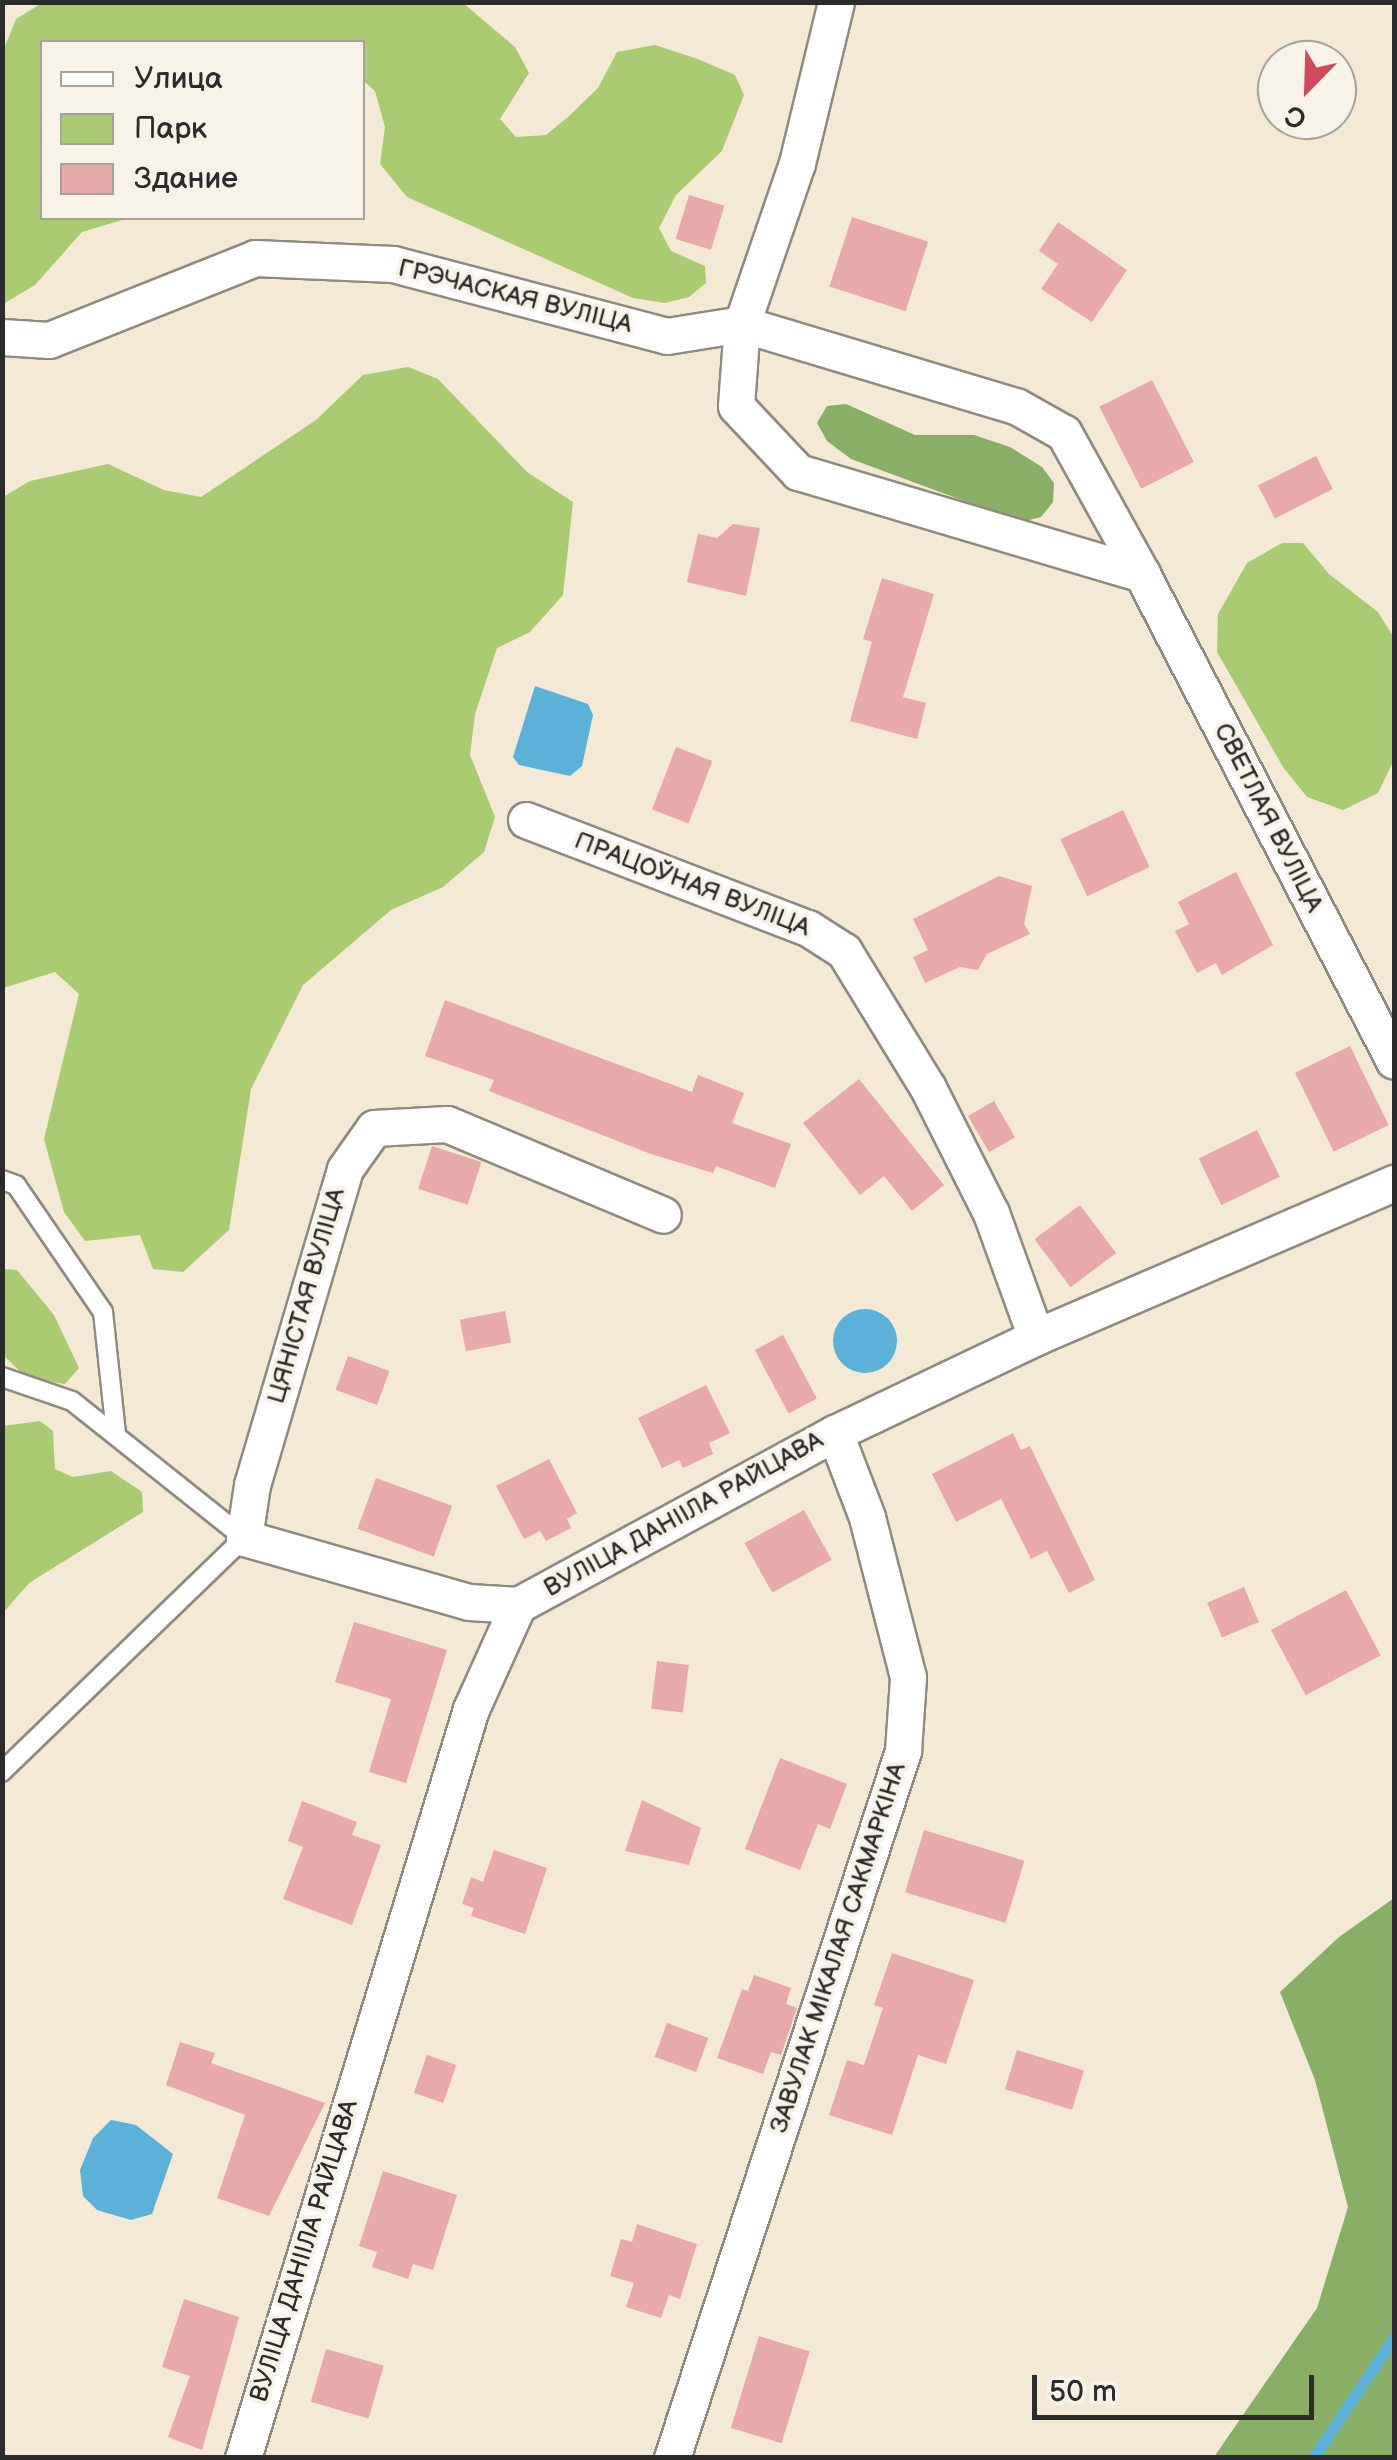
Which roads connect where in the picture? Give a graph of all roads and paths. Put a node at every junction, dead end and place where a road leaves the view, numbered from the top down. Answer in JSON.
{"nodes":[{"id":1,"x":836,"y":2,"type":"edge"},
{"id":2,"x":742,"y":324,"type":"junction"},
{"id":3,"x":2,"y":337,"type":"edge"},
{"id":4,"x":1142,"y":574,"type":"junction"},
{"id":5,"x":526,"y":820,"type":"dead end"},
{"id":6,"x":1394,"y":1062,"type":"edge"},
{"id":7,"x":2,"y":1180,"type":"edge"},
{"id":8,"x":1394,"y":1183,"type":"edge"},
{"id":9,"x":664,"y":1215,"type":"dead end"},
{"id":10,"x":1036,"y":1337,"type":"junction"},
{"id":11,"x":2,"y":1377,"type":"edge"},
{"id":12,"x":835,"y":1432,"type":"junction"},
{"id":13,"x":116,"y":1433,"type":"junction"},
{"id":14,"x":244,"y":1538,"type":"junction"},
{"id":15,"x":518,"y":1605,"type":"junction"},
{"id":16,"x":2,"y":1772,"type":"edge"},
{"id":17,"x":243,"y":2458,"type":"edge"},
{"id":18,"x":672,"y":2458,"type":"edge"}],
"edges":[{"from":1,"to":2,"type":"street"},
{"from":2,"to":3,"type":"street","name":"ГРЭЧАСКАЯ ВУЛІЦА"},
{"from":2,"to":4,"type":"street","name":"СВЕТЛАЯ ВУЛІЦА"},
{"from":2,"to":4,"type":"street"},
{"from":4,"to":6,"type":"street","name":"СВЕТЛАЯ ВУЛІЦА"},
{"from":5,"to":10,"type":"street","name":"ПРАЦОЎНАЯ ВУЛІЦА"},
{"from":7,"to":13,"type":"lane"},
{"from":8,"to":10,"type":"street","name":"ВУЛІЦА ДАНІІЛА РАЙЦАВА"},
{"from":9,"to":14,"type":"street","name":"ЦЯНІСТАЯ ВУЛІЦА"},
{"from":10,"to":12,"type":"street","name":"ВУЛІЦА ДАНІІЛА РАЙЦАВА"},
{"from":11,"to":13,"type":"lane"},
{"from":12,"to":15,"type":"street","name":"ВУЛІЦА ДАНІІЛА РАЙЦАВА"},
{"from":12,"to":18,"type":"street","name":"ЗАВУЛАК МІКАЛАЯ САКМАРКІНА"},
{"from":13,"to":14,"type":"lane"},
{"from":14,"to":15,"type":"street"},
{"from":14,"to":16,"type":"lane"},
{"from":15,"to":17,"type":"street","name":"ВУЛІЦА ДАНІІЛА РАЙЦАВА"}]}
